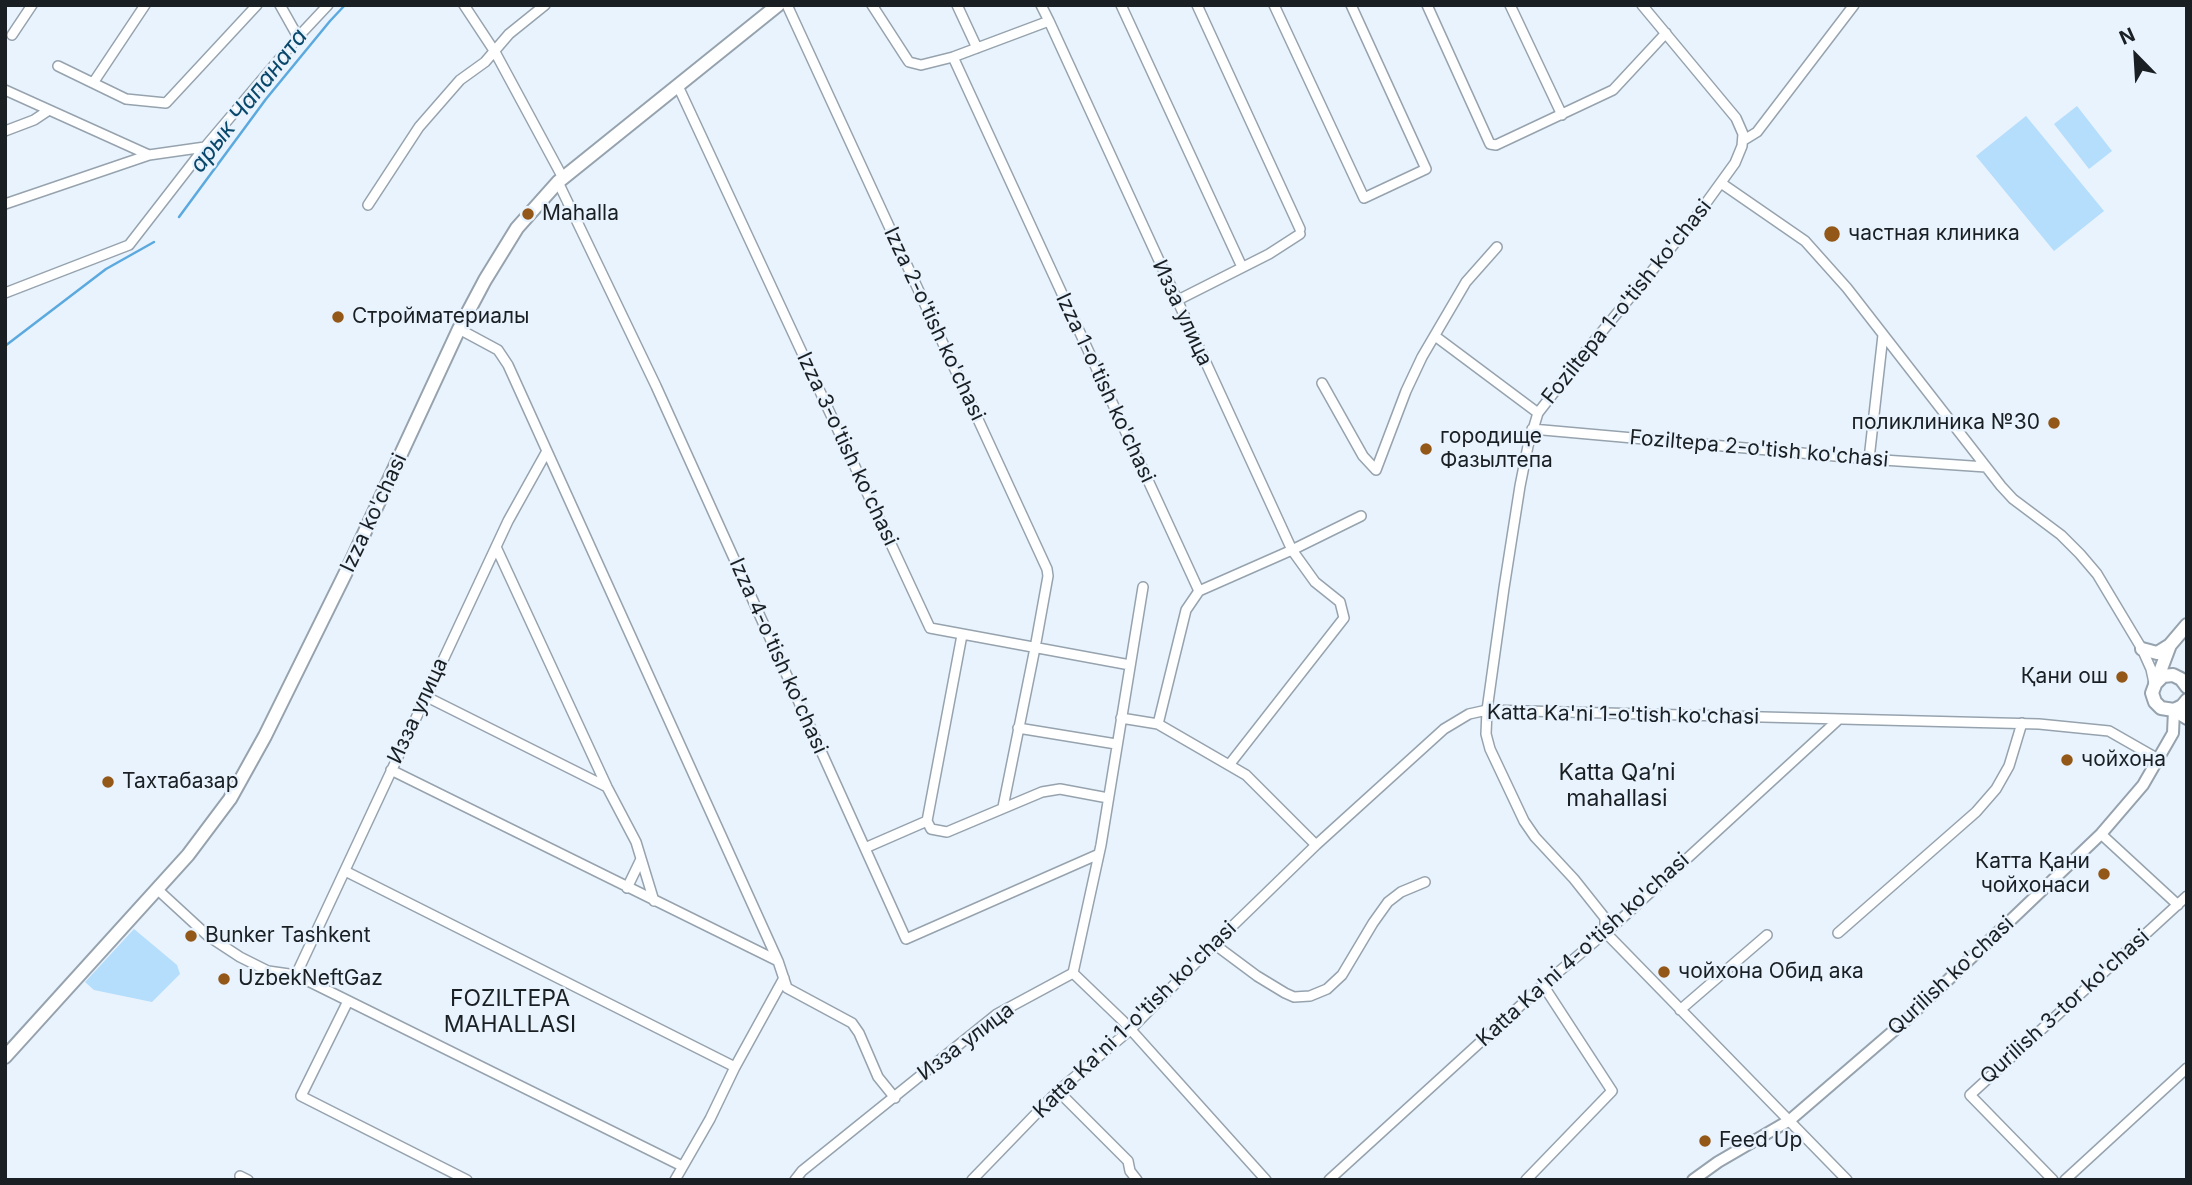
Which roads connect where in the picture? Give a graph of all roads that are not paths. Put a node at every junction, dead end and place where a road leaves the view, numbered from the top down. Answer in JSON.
{"nodes":[{"id":1,"x":32,"y":5,"type":"edge"},
{"id":2,"x":145,"y":5,"type":"edge"},
{"id":3,"x":257,"y":5,"type":"edge"},
{"id":4,"x":280,"y":5,"type":"edge"},
{"id":5,"x":328,"y":5,"type":"edge"},
{"id":6,"x":464,"y":5,"type":"edge"},
{"id":7,"x":545,"y":5,"type":"edge"},
{"id":8,"x":778,"y":5,"type":"edge"},
{"id":9,"x":787,"y":5,"type":"edge"},
{"id":10,"x":872,"y":5,"type":"edge"},
{"id":11,"x":957,"y":5,"type":"edge"},
{"id":12,"x":1041,"y":5,"type":"edge"},
{"id":13,"x":1121,"y":5,"type":"edge"},
{"id":14,"x":1197,"y":5,"type":"edge"},
{"id":15,"x":1274,"y":5,"type":"edge"},
{"id":16,"x":1351,"y":5,"type":"edge"},
{"id":17,"x":1427,"y":5,"type":"edge"},
{"id":18,"x":1510,"y":5,"type":"edge"},
{"id":19,"x":1642,"y":5,"type":"edge"},
{"id":20,"x":1854,"y":5,"type":"edge"},
{"id":21,"x":1049,"y":21,"type":"junction"},
{"id":22,"x":1666,"y":33,"type":"junction"},
{"id":23,"x":12,"y":35,"type":"dead end"},
{"id":24,"x":298,"y":37,"type":"junction"},
{"id":25,"x":976,"y":48,"type":"junction"},
{"id":26,"x":495,"y":52,"type":"junction"},
{"id":27,"x":953,"y":57,"type":"junction"},
{"id":28,"x":58,"y":66,"type":"dead end"},
{"id":29,"x":93,"y":83,"type":"junction"},
{"id":30,"x":678,"y":86,"type":"junction"},
{"id":31,"x":5,"y":90,"type":"edge"},
{"id":32,"x":50,"y":110,"type":"junction"},
{"id":33,"x":1562,"y":116,"type":"junction"},
{"id":34,"x":5,"y":131,"type":"edge"},
{"id":35,"x":1744,"y":140,"type":"junction"},
{"id":36,"x":205,"y":147,"type":"junction"},
{"id":37,"x":149,"y":155,"type":"junction"},
{"id":38,"x":560,"y":180,"type":"junction"},
{"id":39,"x":1721,"y":183,"type":"junction"},
{"id":40,"x":5,"y":204,"type":"edge"},
{"id":41,"x":368,"y":205,"type":"dead end"},
{"id":42,"x":1497,"y":247,"type":"dead end"},
{"id":43,"x":1241,"y":267,"type":"junction"},
{"id":44,"x":5,"y":293,"type":"edge"},
{"id":45,"x":1175,"y":301,"type":"junction"},
{"id":46,"x":458,"y":329,"type":"junction"},
{"id":47,"x":1435,"y":335,"type":"junction"},
{"id":48,"x":1883,"y":335,"type":"junction"},
{"id":49,"x":1322,"y":383,"type":"dead end"},
{"id":50,"x":1538,"y":413,"type":"junction"},
{"id":51,"x":1532,"y":429,"type":"junction"},
{"id":52,"x":547,"y":451,"type":"junction"},
{"id":53,"x":1869,"y":459,"type":"junction"},
{"id":54,"x":1986,"y":467,"type":"junction"},
{"id":55,"x":1361,"y":516,"type":"dead end"},
{"id":56,"x":496,"y":547,"type":"junction"},
{"id":57,"x":1292,"y":550,"type":"junction"},
{"id":58,"x":1143,"y":587,"type":"dead end"},
{"id":59,"x":1199,"y":591,"type":"junction"},
{"id":60,"x":2187,"y":625,"type":"edge"},
{"id":61,"x":962,"y":635,"type":"junction"},
{"id":62,"x":2170,"y":645,"type":"junction"},
{"id":63,"x":1035,"y":649,"type":"junction"},
{"id":64,"x":2142,"y":649,"type":"junction"},
{"id":65,"x":1130,"y":665,"type":"junction"},
{"id":66,"x":2162,"y":665,"type":"junction"},
{"id":67,"x":2176,"y":676,"type":"junction"},
{"id":68,"x":2155,"y":684,"type":"junction"},
{"id":69,"x":2187,"y":687,"type":"edge"},
{"id":70,"x":425,"y":696,"type":"junction"},
{"id":71,"x":2187,"y":700,"type":"edge"},
{"id":72,"x":1487,"y":710,"type":"junction"},
{"id":73,"x":2174,"y":710,"type":"junction"},
{"id":74,"x":1121,"y":718,"type":"junction"},
{"id":75,"x":2187,"y":718,"type":"edge"},
{"id":76,"x":1838,"y":720,"type":"junction"},
{"id":77,"x":2022,"y":723,"type":"junction"},
{"id":78,"x":1158,"y":724,"type":"junction"},
{"id":79,"x":2187,"y":724,"type":"edge"},
{"id":80,"x":1018,"y":728,"type":"junction"},
{"id":81,"x":2173,"y":733,"type":"junction"},
{"id":82,"x":1116,"y":744,"type":"junction"},
{"id":83,"x":2158,"y":760,"type":"junction"},
{"id":84,"x":1229,"y":765,"type":"junction"},
{"id":85,"x":391,"y":770,"type":"junction"},
{"id":86,"x":607,"y":787,"type":"junction"},
{"id":87,"x":1108,"y":798,"type":"junction"},
{"id":88,"x":1003,"y":807,"type":"junction"},
{"id":89,"x":927,"y":821,"type":"junction"},
{"id":90,"x":2101,"y":834,"type":"junction"},
{"id":91,"x":1316,"y":845,"type":"junction"},
{"id":92,"x":865,"y":848,"type":"junction"},
{"id":93,"x":1099,"y":855,"type":"junction"},
{"id":94,"x":641,"y":859,"type":"junction"},
{"id":95,"x":345,"y":871,"type":"junction"},
{"id":96,"x":1425,"y":882,"type":"dead end"},
{"id":97,"x":627,"y":888,"type":"junction"},
{"id":98,"x":158,"y":890,"type":"junction"},
{"id":99,"x":2187,"y":896,"type":"edge"},
{"id":100,"x":653,"y":901,"type":"junction"},
{"id":101,"x":2178,"y":905,"type":"junction"},
{"id":102,"x":1605,"y":932,"type":"junction"},
{"id":103,"x":1838,"y":933,"type":"dead end"},
{"id":104,"x":1767,"y":934,"type":"dead end"},
{"id":105,"x":1214,"y":944,"type":"junction"},
{"id":106,"x":778,"y":961,"type":"junction"},
{"id":107,"x":1073,"y":973,"type":"junction"},
{"id":108,"x":296,"y":975,"type":"junction"},
{"id":109,"x":784,"y":978,"type":"junction"},
{"id":110,"x":1543,"y":985,"type":"junction"},
{"id":111,"x":348,"y":1001,"type":"junction"},
{"id":112,"x":1680,"y":1010,"type":"junction"},
{"id":113,"x":1130,"y":1030,"type":"junction"},
{"id":114,"x":5,"y":1057,"type":"edge"},
{"id":115,"x":735,"y":1066,"type":"junction"},
{"id":116,"x":2187,"y":1068,"type":"edge"},
{"id":117,"x":1058,"y":1091,"type":"junction"},
{"id":118,"x":895,"y":1098,"type":"junction"},
{"id":119,"x":1790,"y":1120,"type":"junction"},
{"id":120,"x":682,"y":1167,"type":"junction"},
{"id":121,"x":467,"y":1180,"type":"edge"},
{"id":122,"x":674,"y":1180,"type":"edge"},
{"id":123,"x":795,"y":1180,"type":"edge"},
{"id":124,"x":972,"y":1180,"type":"edge"},
{"id":125,"x":1137,"y":1180,"type":"edge"},
{"id":126,"x":1266,"y":1180,"type":"edge"},
{"id":127,"x":1329,"y":1180,"type":"edge"},
{"id":128,"x":1526,"y":1180,"type":"edge"},
{"id":129,"x":1693,"y":1180,"type":"edge"},
{"id":130,"x":1847,"y":1180,"type":"edge"},
{"id":131,"x":2053,"y":1180,"type":"edge"},
{"id":132,"x":2066,"y":1180,"type":"edge"}],
"edges":[{"from":1,"to":23,"type":"street"},
{"from":2,"to":29,"type":"street"},
{"from":3,"to":29,"type":"street"},
{"from":4,"to":24,"type":"street"},
{"from":5,"to":24,"type":"street"},
{"from":6,"to":26,"type":"street","name":"Izza 4-o'tish ko'chasi"},
{"from":7,"to":26,"type":"street"},
{"from":8,"to":30,"type":"main road","name":"Izza ko'chasi"},
{"from":9,"to":63,"type":"street","name":"Izza 2-o'tish ko'chasi"},
{"from":10,"to":27,"type":"street"},
{"from":11,"to":25,"type":"street"},
{"from":12,"to":21,"type":"street","name":"Изза улица"},
{"from":13,"to":43,"type":"street"},
{"from":14,"to":43,"type":"street"},
{"from":15,"to":16,"type":"street"},
{"from":17,"to":33,"type":"street"},
{"from":18,"to":33,"type":"street"},
{"from":19,"to":22,"type":"street"},
{"from":20,"to":35,"type":"street"},
{"from":21,"to":25,"type":"street"},
{"from":21,"to":45,"type":"street","name":"Изза улица"},
{"from":22,"to":33,"type":"street"},
{"from":22,"to":35,"type":"street"},
{"from":24,"to":36,"type":"street"},
{"from":25,"to":27,"type":"street"},
{"from":26,"to":38,"type":"street","name":"Izza 4-o'tish ko'chasi"},
{"from":26,"to":41,"type":"street"},
{"from":27,"to":59,"type":"street","name":"Izza 1-o'tish ko'chasi"},
{"from":28,"to":29,"type":"street"},
{"from":30,"to":38,"type":"main road","name":"Izza ko'chasi"},
{"from":30,"to":61,"type":"street","name":"Izza 3-o'tish ko'chasi"},
{"from":31,"to":32,"type":"street"},
{"from":32,"to":34,"type":"street"},
{"from":32,"to":37,"type":"street"},
{"from":35,"to":39,"type":"street","name":"Foziltepa 1-o'tish ko'chasi"},
{"from":36,"to":37,"type":"street"},
{"from":36,"to":44,"type":"street"},
{"from":37,"to":40,"type":"street"},
{"from":38,"to":46,"type":"main road","name":"Izza ko'chasi"},
{"from":38,"to":92,"type":"street","name":"Izza 4-o'tish ko'chasi"},
{"from":39,"to":48,"type":"street"},
{"from":39,"to":50,"type":"street","name":"Foziltepa 1-o'tish ko'chasi"},
{"from":42,"to":47,"type":"street"},
{"from":43,"to":45,"type":"street"},
{"from":45,"to":57,"type":"street","name":"Изза улица"},
{"from":46,"to":52,"type":"street"},
{"from":46,"to":98,"type":"main road","name":"Izza ko'chasi"},
{"from":47,"to":49,"type":"street"},
{"from":47,"to":50,"type":"street"},
{"from":48,"to":53,"type":"street"},
{"from":48,"to":54,"type":"street"},
{"from":50,"to":51,"type":"street","name":"Foziltepa 1-o'tish ko'chasi"},
{"from":51,"to":53,"type":"street","name":"Foziltepa 2-o'tish ko'chasi"},
{"from":51,"to":72,"type":"street","name":"Foziltepa 1-o'tish ko'chasi"},
{"from":52,"to":56,"type":"street","name":"Изза улица"},
{"from":52,"to":106,"type":"street"},
{"from":53,"to":54,"type":"street","name":"Foziltepa 2-o'tish ko'chasi"},
{"from":54,"to":64,"type":"street"},
{"from":55,"to":57,"type":"street"},
{"from":56,"to":70,"type":"street","name":"Изза улица"},
{"from":56,"to":86,"type":"street"},
{"from":57,"to":59,"type":"street"},
{"from":57,"to":84,"type":"street","name":"Изза улица"},
{"from":58,"to":65,"type":"street"},
{"from":59,"to":78,"type":"street"},
{"from":60,"to":62,"type":"main road"},
{"from":61,"to":63,"type":"street","name":"Izza 3-o'tish ko'chasi"},
{"from":61,"to":89,"type":"street"},
{"from":62,"to":64,"type":"main road"},
{"from":62,"to":66,"type":"main road"},
{"from":63,"to":65,"type":"street","name":"Izza 3-o'tish ko'chasi"},
{"from":63,"to":80,"type":"street","name":"Izza 2-o'tish ko'chasi"},
{"from":64,"to":66,"type":"street"},
{"from":64,"to":68,"type":"street"},
{"from":65,"to":74,"type":"street"},
{"from":66,"to":67,"type":"street"},
{"from":66,"to":68,"type":"main road"},
{"from":67,"to":68,"type":"main road"},
{"from":67,"to":69,"type":"main road"},
{"from":68,"to":73,"type":"main road"},
{"from":70,"to":85,"type":"street","name":"Изза улица"},
{"from":70,"to":86,"type":"street"},
{"from":71,"to":73,"type":"main road"},
{"from":72,"to":76,"type":"street","name":"Katta Ka'ni 1-o'tish ko'chasi"},
{"from":72,"to":91,"type":"street","name":"Katta Ka'ni 1-o'tish ko'chasi"},
{"from":72,"to":102,"type":"street","name":"Foziltepa 1-o'tish ko'chasi"},
{"from":73,"to":75,"type":"main road"},
{"from":73,"to":81,"type":"street","name":"Qurilish ko'chasi"},
{"from":74,"to":78,"type":"street"},
{"from":74,"to":82,"type":"street"},
{"from":76,"to":77,"type":"street","name":"Katta Ka'ni 1-o'tish ko'chasi"},
{"from":76,"to":102,"type":"street","name":"Katta Ka'ni 4-o'tish ko'chasi"},
{"from":77,"to":83,"type":"street","name":"Katta Ka'ni 1-o'tish ko'chasi"},
{"from":77,"to":103,"type":"street"},
{"from":78,"to":84,"type":"street"},
{"from":79,"to":81,"type":"street","name":"Qurilish ko'chasi"},
{"from":80,"to":82,"type":"street"},
{"from":80,"to":88,"type":"street","name":"Izza 2-o'tish ko'chasi"},
{"from":81,"to":83,"type":"street","name":"Qurilish ko'chasi"},
{"from":82,"to":87,"type":"street"},
{"from":83,"to":90,"type":"street","name":"Qurilish ko'chasi"},
{"from":84,"to":91,"type":"street"},
{"from":85,"to":95,"type":"street","name":"Изза улица"},
{"from":85,"to":97,"type":"street"},
{"from":86,"to":94,"type":"street"},
{"from":87,"to":88,"type":"street"},
{"from":87,"to":93,"type":"street"},
{"from":88,"to":89,"type":"street"},
{"from":89,"to":92,"type":"street"},
{"from":90,"to":101,"type":"street"},
{"from":90,"to":119,"type":"street","name":"Qurilish ko'chasi"},
{"from":91,"to":105,"type":"street","name":"Katta Ka'ni 1-o'tish ko'chasi"},
{"from":92,"to":93,"type":"street","name":"Izza 4-o'tish ko'chasi"},
{"from":93,"to":107,"type":"street"},
{"from":94,"to":97,"type":"street"},
{"from":94,"to":100,"type":"street"},
{"from":95,"to":108,"type":"street","name":"Изза улица"},
{"from":95,"to":115,"type":"street"},
{"from":96,"to":105,"type":"street"},
{"from":97,"to":100,"type":"street"},
{"from":98,"to":108,"type":"street"},
{"from":98,"to":114,"type":"main road","name":"Izza ko'chasi"},
{"from":99,"to":101,"type":"street","name":"Qurilish 3-tor ko'chasi"},
{"from":100,"to":106,"type":"street"},
{"from":101,"to":131,"type":"street","name":"Qurilish 3-tor ko'chasi"},
{"from":102,"to":110,"type":"street","name":"Katta Ka'ni 4-o'tish ko'chasi"},
{"from":102,"to":112,"type":"street"},
{"from":104,"to":112,"type":"street"},
{"from":105,"to":113,"type":"street","name":"Katta Ka'ni 1-o'tish ko'chasi"},
{"from":106,"to":109,"type":"street"},
{"from":107,"to":113,"type":"street"},
{"from":107,"to":118,"type":"street","name":"Изза улица"},
{"from":108,"to":111,"type":"street"},
{"from":109,"to":115,"type":"street"},
{"from":109,"to":118,"type":"street"},
{"from":110,"to":127,"type":"street","name":"Katta Ka'ni 4-o'tish ko'chasi"},
{"from":110,"to":128,"type":"street"},
{"from":111,"to":120,"type":"street"},
{"from":111,"to":121,"type":"street"},
{"from":112,"to":119,"type":"street"},
{"from":113,"to":117,"type":"street","name":"Katta Ka'ni 1-o'tish ko'chasi"},
{"from":113,"to":126,"type":"street"},
{"from":115,"to":120,"type":"street"},
{"from":116,"to":132,"type":"street"},
{"from":117,"to":124,"type":"street","name":"Katta Ka'ni 1-o'tish ko'chasi"},
{"from":117,"to":125,"type":"street"},
{"from":118,"to":123,"type":"street","name":"Изза улица"},
{"from":119,"to":129,"type":"street","name":"Qurilish ko'chasi"},
{"from":119,"to":130,"type":"street"},
{"from":120,"to":122,"type":"street"}]}
